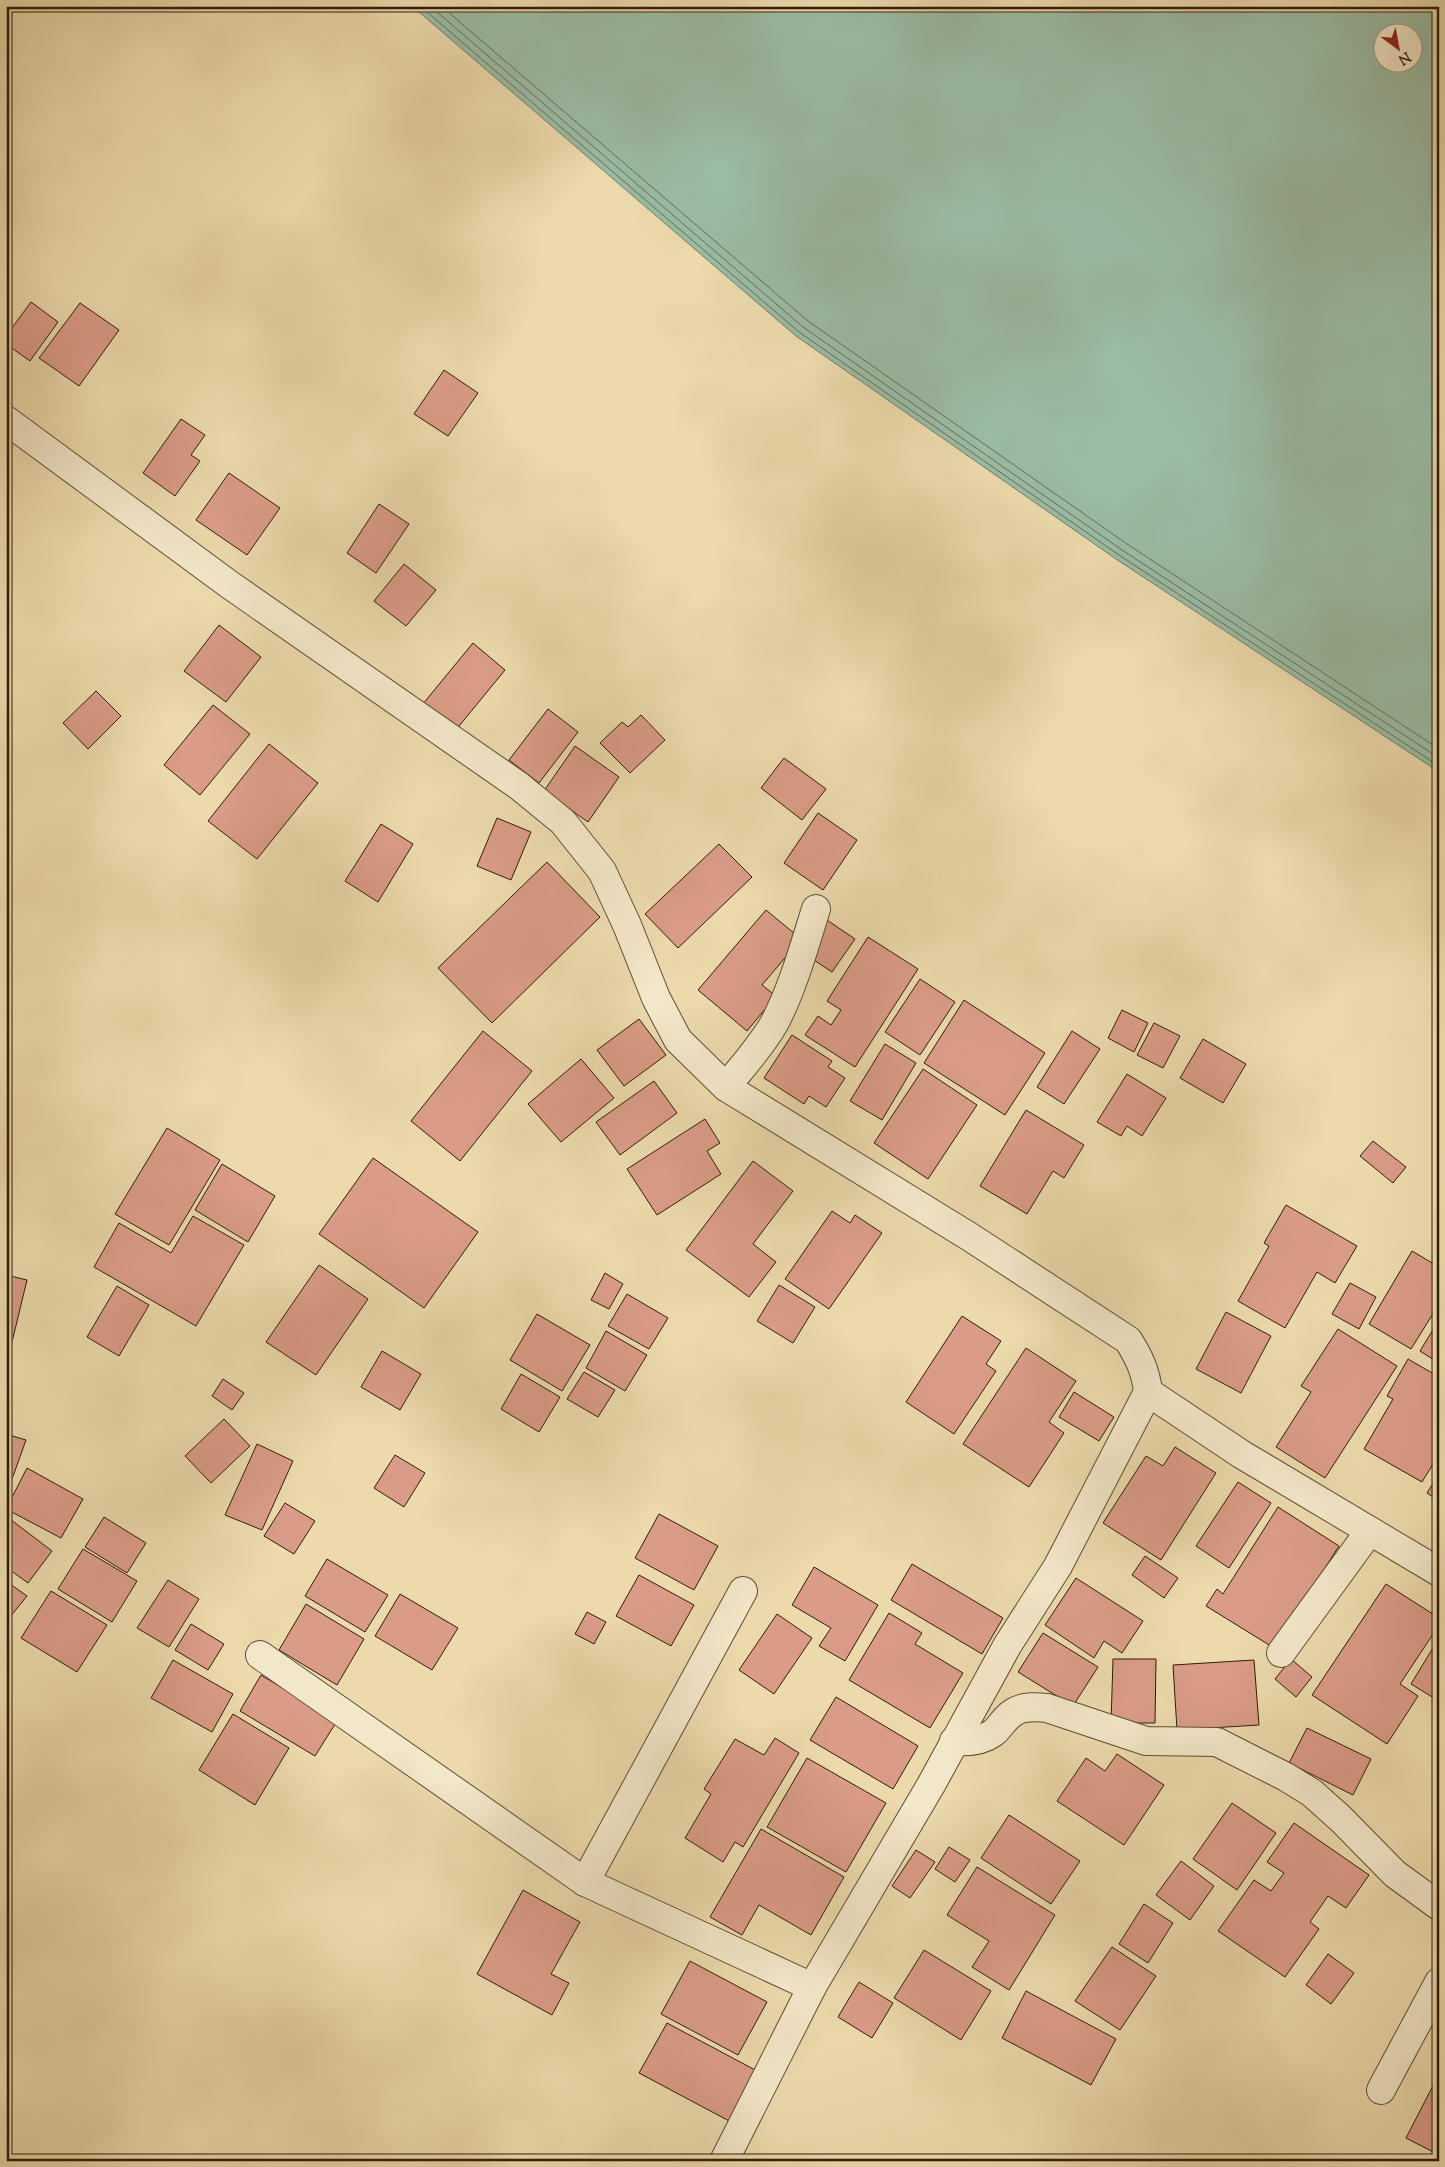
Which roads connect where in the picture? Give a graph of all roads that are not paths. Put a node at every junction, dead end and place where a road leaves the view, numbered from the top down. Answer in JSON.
{"nodes":[{"id":1,"x":6,"y":420,"type":"edge"},
{"id":2,"x":816,"y":910,"type":"dead end"},
{"id":3,"x":726,"y":1087,"type":"junction"},
{"id":4,"x":1148,"y":1392,"type":"junction"},
{"id":5,"x":1369,"y":1532,"type":"junction"},
{"id":6,"x":1439,"y":1572,"type":"edge"},
{"id":7,"x":742,"y":1591,"type":"dead end"},
{"id":8,"x":1281,"y":1653,"type":"dead end"},
{"id":9,"x":260,"y":1654,"type":"dead end"},
{"id":10,"x":954,"y":1741,"type":"junction"},
{"id":11,"x":585,"y":1882,"type":"junction"},
{"id":12,"x":1439,"y":1906,"type":"edge"},
{"id":13,"x":1439,"y":1982,"type":"edge"},
{"id":14,"x":812,"y":1986,"type":"junction"},
{"id":15,"x":1381,"y":2090,"type":"dead end"},
{"id":16,"x":724,"y":2161,"type":"edge"}],
"edges":[{"from":1,"to":3,"type":"street"},
{"from":2,"to":3,"type":"street"},
{"from":3,"to":4,"type":"street"},
{"from":4,"to":5,"type":"street"},
{"from":4,"to":10,"type":"street"},
{"from":5,"to":6,"type":"street"},
{"from":5,"to":8,"type":"street"},
{"from":7,"to":11,"type":"street"},
{"from":9,"to":11,"type":"street"},
{"from":10,"to":12,"type":"street"},
{"from":10,"to":14,"type":"street"},
{"from":11,"to":14,"type":"street"},
{"from":13,"to":15,"type":"street"},
{"from":14,"to":16,"type":"street"}]}
